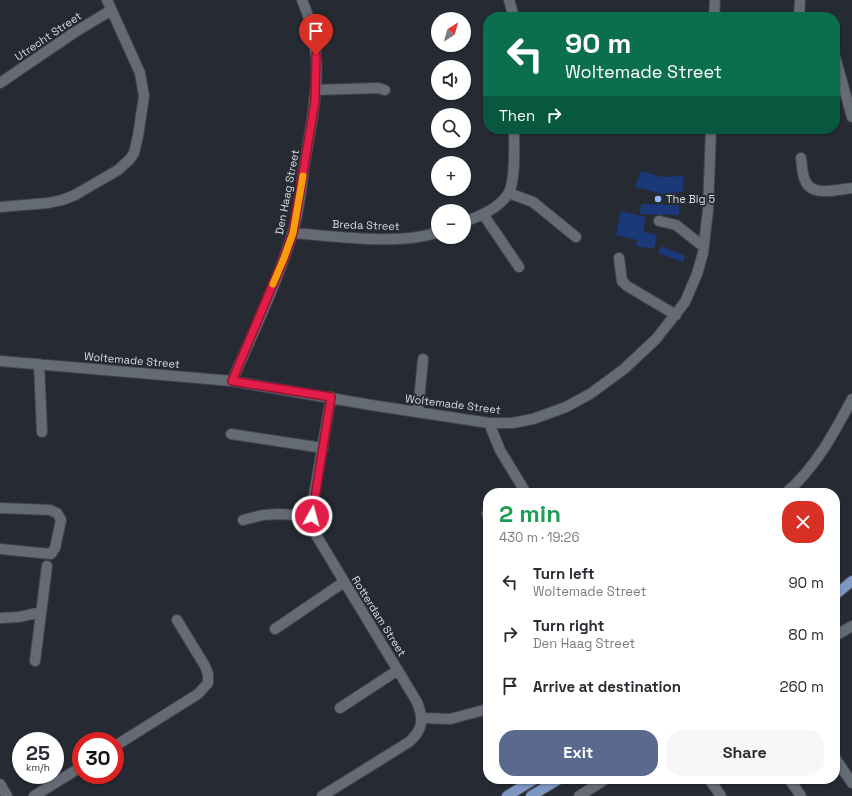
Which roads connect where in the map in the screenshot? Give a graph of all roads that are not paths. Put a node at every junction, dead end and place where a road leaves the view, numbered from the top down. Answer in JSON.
{"nodes":[{"id":1,"x":107,"y":0,"type":"edge"},
{"id":2,"x":302,"y":0,"type":"edge"},
{"id":3,"x":510,"y":0,"type":"edge"},
{"id":4,"x":715,"y":0,"type":"edge"},
{"id":5,"x":800,"y":0,"type":"edge"},
{"id":6,"x":110,"y":11,"type":"junction"},
{"id":7,"x":513,"y":12,"type":"edge"},
{"id":8,"x":714,"y":12,"type":"edge"},
{"id":9,"x":799,"y":12,"type":"edge"},
{"id":10,"x":840,"y":75,"type":"edge"},
{"id":11,"x":0,"y":83,"type":"edge"},
{"id":12,"x":316,"y":90,"type":"junction"},
{"id":13,"x":386,"y":90,"type":"dead end"},
{"id":14,"x":852,"y":117,"type":"edge"},
{"id":15,"x":514,"y":134,"type":"edge"},
{"id":16,"x":711,"y":134,"type":"edge"},
{"id":17,"x":801,"y":158,"type":"dead end"},
{"id":18,"x":852,"y":188,"type":"edge"},
{"id":19,"x":509,"y":193,"type":"junction"},
{"id":20,"x":0,"y":208,"type":"edge"},
{"id":21,"x":484,"y":214,"type":"junction"},
{"id":22,"x":471,"y":219,"type":"edge"},
{"id":23,"x":659,"y":221,"type":"dead end"},
{"id":24,"x":293,"y":233,"type":"junction"},
{"id":25,"x":431,"y":234,"type":"edge"},
{"id":26,"x":576,"y":237,"type":"dead end"},
{"id":27,"x":704,"y":247,"type":"junction"},
{"id":28,"x":619,"y":258,"type":"dead end"},
{"id":29,"x":519,"y":268,"type":"dead end"},
{"id":30,"x":676,"y":315,"type":"junction"},
{"id":31,"x":423,"y":359,"type":"dead end"},
{"id":32,"x":0,"y":361,"type":"edge"},
{"id":33,"x":39,"y":364,"type":"junction"},
{"id":34,"x":232,"y":381,"type":"junction"},
{"id":35,"x":331,"y":397,"type":"junction"},
{"id":36,"x":852,"y":399,"type":"edge"},
{"id":37,"x":418,"y":412,"type":"junction"},
{"id":38,"x":489,"y":423,"type":"junction"},
{"id":39,"x":42,"y":432,"type":"dead end"},
{"id":40,"x":230,"y":434,"type":"dead end"},
{"id":41,"x":323,"y":448,"type":"junction"},
{"id":42,"x":520,"y":488,"type":"edge"},
{"id":43,"x":792,"y":488,"type":"edge"},
{"id":44,"x":0,"y":508,"type":"edge"},
{"id":45,"x":312,"y":516,"type":"junction"},
{"id":46,"x":243,"y":520,"type":"dead end"},
{"id":47,"x":0,"y":550,"type":"edge"},
{"id":48,"x":46,"y":566,"type":"dead end"},
{"id":49,"x":852,"y":581,"type":"edge"},
{"id":50,"x":344,"y":582,"type":"junction"},
{"id":51,"x":840,"y":591,"type":"edge"},
{"id":52,"x":40,"y":612,"type":"junction"},
{"id":53,"x":0,"y":618,"type":"edge"},
{"id":54,"x":177,"y":620,"type":"dead end"},
{"id":55,"x":852,"y":626,"type":"edge"},
{"id":56,"x":275,"y":629,"type":"dead end"},
{"id":57,"x":840,"y":633,"type":"edge"},
{"id":58,"x":35,"y":661,"type":"dead end"},
{"id":59,"x":398,"y":670,"type":"junction"},
{"id":60,"x":340,"y":708,"type":"dead end"},
{"id":61,"x":483,"y":710,"type":"edge"},
{"id":62,"x":422,"y":718,"type":"junction"},
{"id":63,"x":124,"y":740,"type":"edge"},
{"id":64,"x":840,"y":765,"type":"edge"},
{"id":65,"x":72,"y":773,"type":"edge"},
{"id":66,"x":852,"y":783,"type":"edge"},
{"id":67,"x":0,"y":784,"type":"edge"},
{"id":68,"x":527,"y":784,"type":"edge"},
{"id":69,"x":550,"y":784,"type":"edge"},
{"id":70,"x":598,"y":784,"type":"edge"},
{"id":71,"x":713,"y":784,"type":"edge"},
{"id":72,"x":793,"y":784,"type":"edge"},
{"id":73,"x":7,"y":796,"type":"edge"},
{"id":74,"x":34,"y":796,"type":"edge"},
{"id":75,"x":322,"y":796,"type":"edge"},
{"id":76,"x":507,"y":796,"type":"edge"},
{"id":77,"x":531,"y":796,"type":"edge"},
{"id":78,"x":579,"y":796,"type":"edge"},
{"id":79,"x":721,"y":796,"type":"edge"},
{"id":80,"x":801,"y":796,"type":"edge"}],
"edges":[{"from":1,"to":6,"type":"street"},
{"from":2,"to":12,"type":"street","name":"Den Haag Street"},
{"from":3,"to":7,"type":"street"},
{"from":4,"to":8,"type":"street"},
{"from":5,"to":9,"type":"street"},
{"from":6,"to":11,"type":"street","name":"Utrecht Street"},
{"from":6,"to":20,"type":"street"},
{"from":10,"to":14,"type":"street"},
{"from":12,"to":13,"type":"street"},
{"from":12,"to":24,"type":"street","name":"Den Haag Street"},
{"from":15,"to":19,"type":"street"},
{"from":16,"to":27,"type":"street","name":"Woltemade Street"},
{"from":17,"to":18,"type":"street"},
{"from":19,"to":21,"type":"street"},
{"from":19,"to":26,"type":"street"},
{"from":21,"to":22,"type":"street"},
{"from":21,"to":29,"type":"street"},
{"from":23,"to":27,"type":"street"},
{"from":24,"to":25,"type":"street","name":"Breda Street"},
{"from":24,"to":34,"type":"street","name":"Den Haag Street"},
{"from":27,"to":30,"type":"street","name":"Woltemade Street"},
{"from":28,"to":30,"type":"street"},
{"from":30,"to":38,"type":"street","name":"Woltemade Street"},
{"from":31,"to":37,"type":"street"},
{"from":32,"to":33,"type":"street","name":"Woltemade Street"},
{"from":33,"to":34,"type":"street","name":"Woltemade Street"},
{"from":33,"to":39,"type":"street"},
{"from":34,"to":35,"type":"street","name":"Woltemade Street"},
{"from":35,"to":37,"type":"street","name":"Woltemade Street"},
{"from":35,"to":41,"type":"street","name":"Rotterdam Street"},
{"from":36,"to":43,"type":"street"},
{"from":37,"to":38,"type":"street","name":"Woltemade Street"},
{"from":38,"to":42,"type":"street"},
{"from":40,"to":41,"type":"street"},
{"from":41,"to":45,"type":"street","name":"Rotterdam Street"},
{"from":44,"to":47,"type":"street"},
{"from":45,"to":46,"type":"street"},
{"from":45,"to":50,"type":"street","name":"Rotterdam Street"},
{"from":48,"to":52,"type":"street"},
{"from":49,"to":51,"type":"main road"},
{"from":50,"to":56,"type":"street"},
{"from":50,"to":59,"type":"street","name":"Rotterdam Street"},
{"from":52,"to":53,"type":"street"},
{"from":52,"to":58,"type":"street"},
{"from":54,"to":63,"type":"street"},
{"from":55,"to":57,"type":"street"},
{"from":59,"to":60,"type":"street"},
{"from":59,"to":62,"type":"street","name":"Rotterdam Street"},
{"from":61,"to":62,"type":"street"},
{"from":62,"to":75,"type":"street"},
{"from":64,"to":66,"type":"street"},
{"from":65,"to":74,"type":"street"},
{"from":67,"to":73,"type":"street"},
{"from":68,"to":76,"type":"main road"},
{"from":69,"to":77,"type":"main road"},
{"from":70,"to":78,"type":"street"},
{"from":71,"to":79,"type":"street"},
{"from":72,"to":80,"type":"street"}]}
